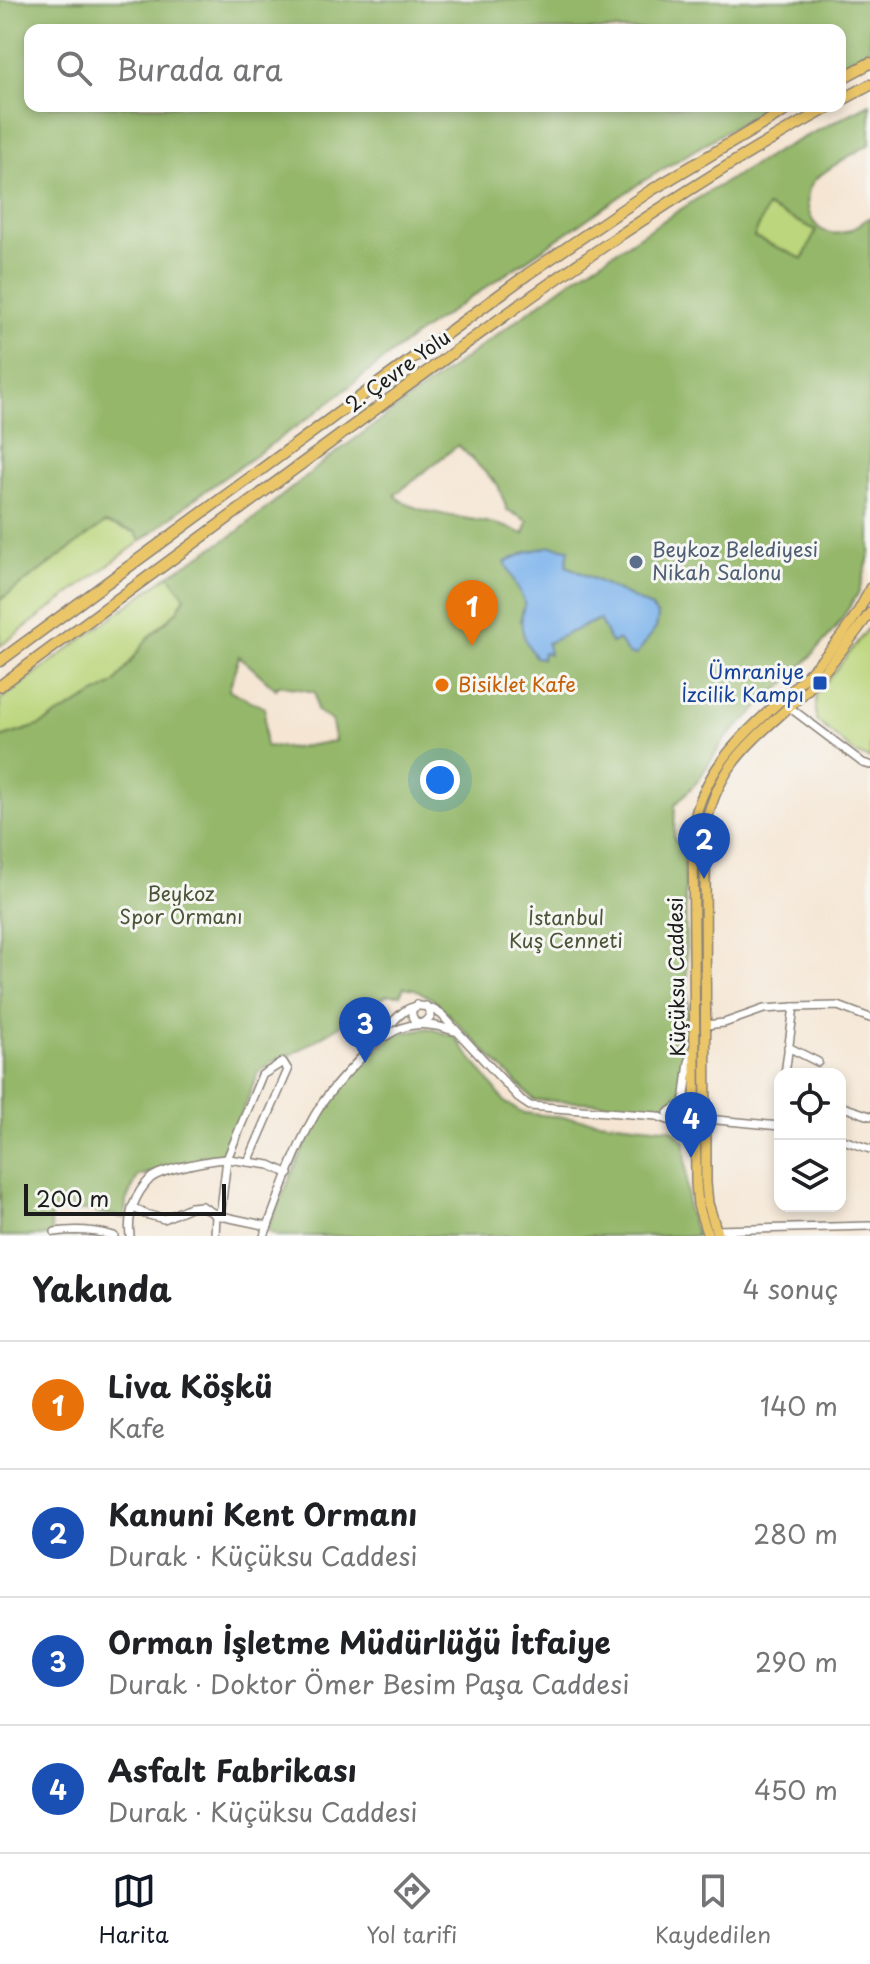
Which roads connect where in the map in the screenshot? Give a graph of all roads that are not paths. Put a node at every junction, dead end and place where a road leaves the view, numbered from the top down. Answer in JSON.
{"nodes":[{"id":1,"x":870,"y":63,"type":"edge"},
{"id":2,"x":846,"y":76,"type":"edge"},
{"id":3,"x":870,"y":85,"type":"edge"},
{"id":4,"x":846,"y":98,"type":"edge"},
{"id":5,"x":783,"y":112,"type":"edge"},
{"id":6,"x":820,"y":112,"type":"edge"},
{"id":7,"x":870,"y":588,"type":"edge"},
{"id":8,"x":870,"y":613,"type":"edge"},
{"id":9,"x":0,"y":661,"type":"edge"},
{"id":10,"x":0,"y":686,"type":"edge"},
{"id":11,"x":785,"y":703,"type":"junction"},
{"id":12,"x":870,"y":765,"type":"edge"},
{"id":13,"x":700,"y":984,"type":"junction"},
{"id":14,"x":421,"y":1005,"type":"junction"},
{"id":15,"x":794,"y":1007,"type":"junction"},
{"id":16,"x":870,"y":1018,"type":"edge"},
{"id":17,"x":421,"y":1024,"type":"junction"},
{"id":18,"x":705,"y":1025,"type":"junction"},
{"id":19,"x":458,"y":1032,"type":"junction"},
{"id":20,"x":374,"y":1045,"type":"junction"},
{"id":21,"x":695,"y":1046,"type":"junction"},
{"id":22,"x":788,"y":1047,"type":"junction"},
{"id":23,"x":818,"y":1062,"type":"dead end"},
{"id":24,"x":786,"y":1068,"type":"edge"},
{"id":25,"x":846,"y":1108,"type":"edge"},
{"id":26,"x":668,"y":1116,"type":"junction"},
{"id":27,"x":870,"y":1116,"type":"edge"},
{"id":28,"x":701,"y":1119,"type":"junction"},
{"id":29,"x":774,"y":1125,"type":"edge"},
{"id":30,"x":843,"y":1140,"type":"edge"},
{"id":31,"x":696,"y":1144,"type":"junction"},
{"id":32,"x":870,"y":1149,"type":"edge"},
{"id":33,"x":227,"y":1159,"type":"junction"},
{"id":34,"x":248,"y":1162,"type":"junction"},
{"id":35,"x":289,"y":1174,"type":"junction"},
{"id":36,"x":132,"y":1207,"type":"junction"},
{"id":37,"x":216,"y":1215,"type":"junction"},
{"id":38,"x":268,"y":1226,"type":"junction"},
{"id":39,"x":870,"y":1226,"type":"edge"},
{"id":40,"x":55,"y":1232,"type":"dead end"},
{"id":41,"x":714,"y":1234,"type":"edge"},
{"id":42,"x":114,"y":1236,"type":"edge"},
{"id":43,"x":130,"y":1236,"type":"edge"},
{"id":44,"x":215,"y":1236,"type":"edge"},
{"id":45,"x":264,"y":1236,"type":"edge"}],
"edges":[{"from":1,"to":2,"type":"highway"},
{"from":3,"to":4,"type":"highway"},
{"from":5,"to":9,"type":"highway","name":"2. Çevre Yolu"},
{"from":6,"to":10,"type":"highway","name":"2. Çevre Yolu"},
{"from":7,"to":11,"type":"main road","name":"Küçüksu Caddesi"},
{"from":8,"to":11,"type":"main road","name":"Küçüksu Caddesi"},
{"from":11,"to":12,"type":"street"},
{"from":11,"to":13,"type":"main road","name":"Küçüksu Caddesi"},
{"from":13,"to":18,"type":"main road","name":"Küçüksu Caddesi"},
{"from":13,"to":21,"type":"main road","name":"Küçüksu Caddesi"},
{"from":14,"to":17,"type":"street"},
{"from":14,"to":17,"type":"street"},
{"from":14,"to":19,"type":"street"},
{"from":14,"to":20,"type":"street"},
{"from":15,"to":16,"type":"street"},
{"from":15,"to":18,"type":"street"},
{"from":15,"to":22,"type":"street"},
{"from":17,"to":19,"type":"street"},
{"from":17,"to":20,"type":"street"},
{"from":18,"to":28,"type":"main road","name":"Küçüksu Caddesi"},
{"from":19,"to":26,"type":"street"},
{"from":20,"to":35,"type":"street"},
{"from":21,"to":26,"type":"street"},
{"from":21,"to":28,"type":"main road","name":"Küçüksu Caddesi"},
{"from":22,"to":23,"type":"street"},
{"from":22,"to":24,"type":"street"},
{"from":25,"to":27,"type":"street"},
{"from":26,"to":28,"type":"street"},
{"from":26,"to":31,"type":"street"},
{"from":28,"to":29,"type":"street"},
{"from":28,"to":31,"type":"main road","name":"Küçüksu Caddesi"},
{"from":28,"to":41,"type":"main road"},
{"from":30,"to":32,"type":"street"},
{"from":31,"to":41,"type":"main road","name":"Küçüksu Caddesi"},
{"from":33,"to":34,"type":"street"},
{"from":33,"to":34,"type":"street"},
{"from":33,"to":36,"type":"street"},
{"from":33,"to":37,"type":"street"},
{"from":34,"to":35,"type":"street"},
{"from":35,"to":38,"type":"street"},
{"from":36,"to":37,"type":"street"},
{"from":36,"to":43,"type":"street"},
{"from":37,"to":38,"type":"street"},
{"from":37,"to":44,"type":"street"},
{"from":38,"to":45,"type":"street"},
{"from":39,"to":41,"type":"street"},
{"from":40,"to":42,"type":"street"}]}
